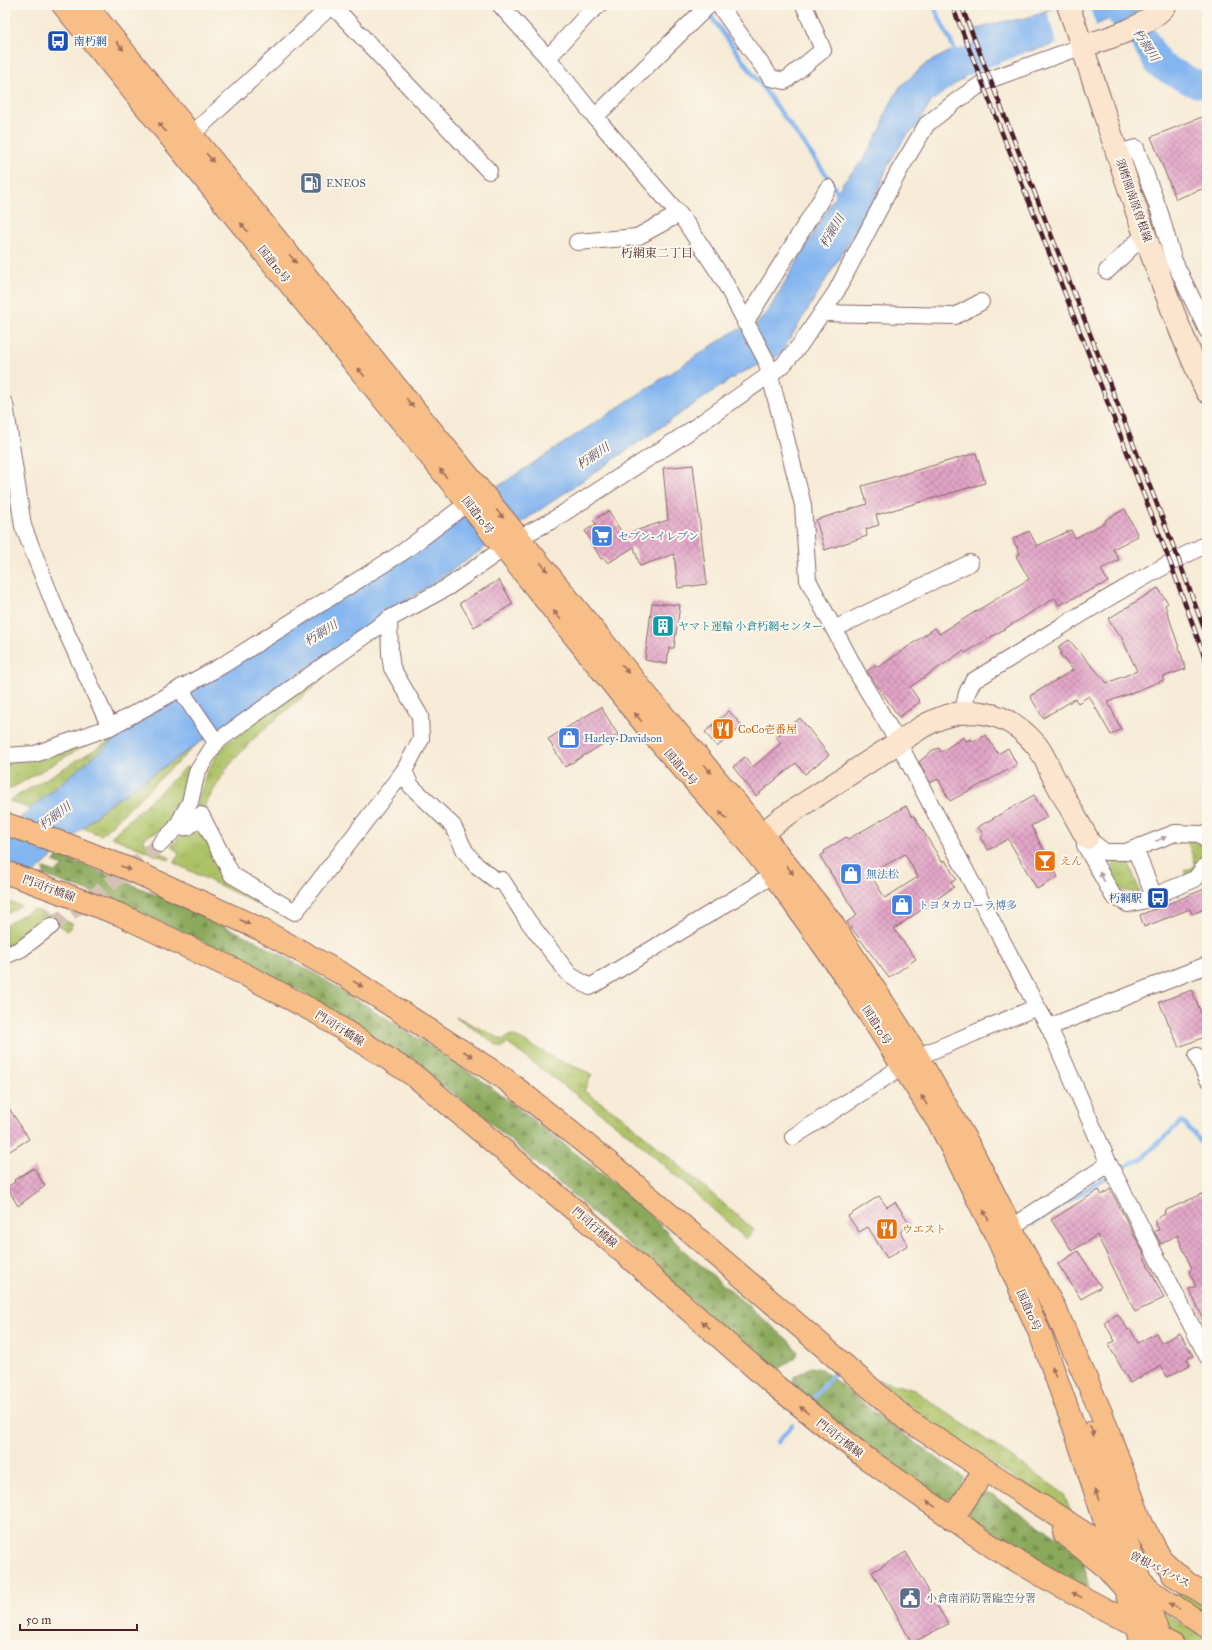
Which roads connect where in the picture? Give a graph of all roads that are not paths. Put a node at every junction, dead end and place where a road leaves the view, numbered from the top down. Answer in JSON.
{"nodes":[{"id":1,"x":63,"y":5,"type":"edge"},
{"id":2,"x":86,"y":5,"type":"edge"},
{"id":3,"x":500,"y":5,"type":"edge"},
{"id":4,"x":599,"y":5,"type":"edge"},
{"id":5,"x":719,"y":5,"type":"edge"},
{"id":6,"x":804,"y":5,"type":"edge"},
{"id":7,"x":1068,"y":5,"type":"edge"},
{"id":8,"x":1166,"y":5,"type":"edge"},
{"id":9,"x":705,"y":9,"type":"edge"},
{"id":10,"x":1082,"y":43,"type":"junction"},
{"id":11,"x":548,"y":58,"type":"junction"},
{"id":12,"x":595,"y":117,"type":"junction"},
{"id":13,"x":191,"y":135,"type":"junction"},
{"id":14,"x":1118,"y":153,"type":"junction"},
{"id":15,"x":489,"y":171,"type":"dead end"},
{"id":16,"x":828,"y":188,"type":"dead end"},
{"id":17,"x":679,"y":214,"type":"junction"},
{"id":18,"x":1145,"y":234,"type":"junction"},
{"id":19,"x":577,"y":242,"type":"dead end"},
{"id":20,"x":1107,"y":271,"type":"dead end"},
{"id":21,"x":981,"y":302,"type":"dead end"},
{"id":22,"x":822,"y":313,"type":"junction"},
{"id":23,"x":745,"y":324,"type":"junction"},
{"id":24,"x":1207,"y":330,"type":"edge"},
{"id":25,"x":768,"y":367,"type":"junction"},
{"id":26,"x":1207,"y":392,"type":"edge"},
{"id":27,"x":5,"y":404,"type":"edge"},
{"id":28,"x":475,"y":497,"type":"junction"},
{"id":29,"x":512,"y":543,"type":"junction"},
{"id":30,"x":1207,"y":544,"type":"edge"},
{"id":31,"x":970,"y":563,"type":"dead end"},
{"id":32,"x":388,"y":619,"type":"junction"},
{"id":33,"x":834,"y":629,"type":"junction"},
{"id":34,"x":184,"y":692,"type":"junction"},
{"id":35,"x":963,"y":711,"type":"junction"},
{"id":36,"x":110,"y":727,"type":"junction"},
{"id":37,"x":212,"y":736,"type":"junction"},
{"id":38,"x":898,"y":742,"type":"junction"},
{"id":39,"x":5,"y":756,"type":"edge"},
{"id":40,"x":404,"y":771,"type":"junction"},
{"id":41,"x":5,"y":824,"type":"edge"},
{"id":42,"x":176,"y":828,"type":"junction"},
{"id":43,"x":1087,"y":838,"type":"junction"},
{"id":44,"x":755,"y":839,"type":"junction"},
{"id":45,"x":1207,"y":841,"type":"edge"},
{"id":46,"x":160,"y":844,"type":"tunnel mouth"},
{"id":47,"x":1135,"y":849,"type":"junction"},
{"id":48,"x":1207,"y":864,"type":"edge"},
{"id":49,"x":5,"y":872,"type":"edge"},
{"id":50,"x":773,"y":875,"type":"junction"},
{"id":51,"x":1154,"y":896,"type":"junction"},
{"id":52,"x":51,"y":926,"type":"tunnel mouth"},
{"id":53,"x":5,"y":956,"type":"edge"},
{"id":54,"x":1207,"y":965,"type":"edge"},
{"id":55,"x":1037,"y":1007,"type":"junction"},
{"id":56,"x":1049,"y":1027,"type":"junction"},
{"id":57,"x":1197,"y":1056,"type":"dead end"},
{"id":58,"x":910,"y":1061,"type":"junction"},
{"id":59,"x":1207,"y":1078,"type":"edge"},
{"id":60,"x":793,"y":1137,"type":"dead end"},
{"id":61,"x":1109,"y":1164,"type":"junction"},
{"id":62,"x":1004,"y":1232,"type":"junction"},
{"id":63,"x":1023,"y":1251,"type":"junction"},
{"id":64,"x":1207,"y":1356,"type":"edge"},
{"id":65,"x":981,"y":1475,"type":"junction"},
{"id":66,"x":952,"y":1519,"type":"junction"},
{"id":67,"x":1105,"y":1522,"type":"junction"},
{"id":68,"x":1086,"y":1534,"type":"junction"},
{"id":69,"x":1113,"y":1546,"type":"junction"},
{"id":70,"x":1186,"y":1582,"type":"junction"},
{"id":71,"x":1207,"y":1595,"type":"edge"},
{"id":72,"x":1145,"y":1608,"type":"edge"},
{"id":73,"x":1104,"y":1609,"type":"junction"},
{"id":74,"x":1207,"y":1627,"type":"edge"}],
"edges":[{"from":28,"to":1,"type":"main road","name":"国道10号","one_way":true},
{"from":2,"to":13,"type":"main road","name":"国道10号","one_way":true},
{"from":3,"to":11,"type":"street"},
{"from":4,"to":11,"type":"street"},
{"from":5,"to":6,"type":"street"},
{"from":7,"to":10,"type":"street","name":"須磨園南原曽根線"},
{"from":8,"to":10,"type":"street"},
{"from":9,"to":12,"type":"street"},
{"from":10,"to":14,"type":"street","name":"須磨園南原曽根線"},
{"from":10,"to":22,"type":"street"},
{"from":11,"to":12,"type":"street"},
{"from":12,"to":17,"type":"street"},
{"from":13,"to":15,"type":"street"},
{"from":13,"to":28,"type":"main road","name":"国道10号","one_way":true},
{"from":14,"to":18,"type":"street","name":"須磨園南原曽根線"},
{"from":14,"to":24,"type":"street"},
{"from":16,"to":23,"type":"street"},
{"from":17,"to":19,"type":"street"},
{"from":17,"to":23,"type":"street"},
{"from":18,"to":20,"type":"street"},
{"from":18,"to":26,"type":"street","name":"須磨園南原曽根線"},
{"from":21,"to":22,"type":"street"},
{"from":22,"to":25,"type":"street"},
{"from":23,"to":25,"type":"street"},
{"from":25,"to":29,"type":"street"},
{"from":25,"to":33,"type":"street"},
{"from":27,"to":36,"type":"street"},
{"from":28,"to":29,"type":"main road","name":"国道10号"},
{"from":28,"to":34,"type":"street"},
{"from":29,"to":32,"type":"street"},
{"from":29,"to":44,"type":"main road","name":"国道10号"},
{"from":30,"to":35,"type":"street"},
{"from":31,"to":33,"type":"street"},
{"from":32,"to":37,"type":"street"},
{"from":32,"to":40,"type":"street"},
{"from":33,"to":38,"type":"street"},
{"from":34,"to":36,"type":"street"},
{"from":34,"to":37,"type":"street"},
{"from":35,"to":38,"type":"street"},
{"from":35,"to":43,"type":"street"},
{"from":36,"to":39,"type":"street"},
{"from":37,"to":42,"type":"street"},
{"from":38,"to":44,"type":"street"},
{"from":38,"to":55,"type":"street"},
{"from":40,"to":42,"type":"street"},
{"from":40,"to":50,"type":"street"},
{"from":41,"to":65,"type":"main road","one_way":true},
{"from":42,"to":46,"type":"street"},
{"from":43,"to":47,"type":"street"},
{"from":51,"to":43,"type":"street","one_way":true},
{"from":44,"to":50,"type":"main road","name":"国道10号"},
{"from":44,"to":58,"type":"main road","name":"国道10号","one_way":true},
{"from":47,"to":45,"type":"street","one_way":true},
{"from":47,"to":51,"type":"street"},
{"from":48,"to":51,"type":"street"},
{"from":66,"to":49,"type":"main road","name":"門司行橋線","one_way":true},
{"from":50,"to":58,"type":"main road","name":"国道10号"},
{"from":52,"to":53,"type":"street"},
{"from":54,"to":56,"type":"street"},
{"from":55,"to":56,"type":"street"},
{"from":55,"to":58,"type":"street"},
{"from":56,"to":61,"type":"street"},
{"from":57,"to":59,"type":"street"},
{"from":58,"to":60,"type":"street"},
{"from":58,"to":62,"type":"main road","name":"国道10号"},
{"from":61,"to":62,"type":"street"},
{"from":61,"to":64,"type":"street"},
{"from":62,"to":63,"type":"main road","name":"国道10号"},
{"from":67,"to":62,"type":"main road","name":"国道10号","one_way":true},
{"from":63,"to":70,"type":"main road","name":"国道10号"},
{"from":63,"to":72,"type":"main road","one_way":true},
{"from":65,"to":66,"type":"main road"},
{"from":65,"to":68,"type":"main road"},
{"from":65,"to":72,"type":"main road"},
{"from":73,"to":66,"type":"main road","name":"門司行橋線","one_way":true},
{"from":67,"to":68,"type":"main road"},
{"from":67,"to":69,"type":"main road","name":"国道10号"},
{"from":68,"to":69,"type":"main road"},
{"from":69,"to":72,"type":"main road","name":"曽根バイパス"},
{"from":69,"to":72,"type":"main road","name":"国道10号"},
{"from":70,"to":71,"type":"main road","name":"曽根バイパス"},
{"from":70,"to":72,"type":"main road","name":"曽根バイパス"},
{"from":70,"to":72,"type":"main road"},
{"from":72,"to":73,"type":"main road","name":"門司行橋線"},
{"from":72,"to":73,"type":"main road"},
{"from":74,"to":72,"type":"main road","one_way":true}]}
